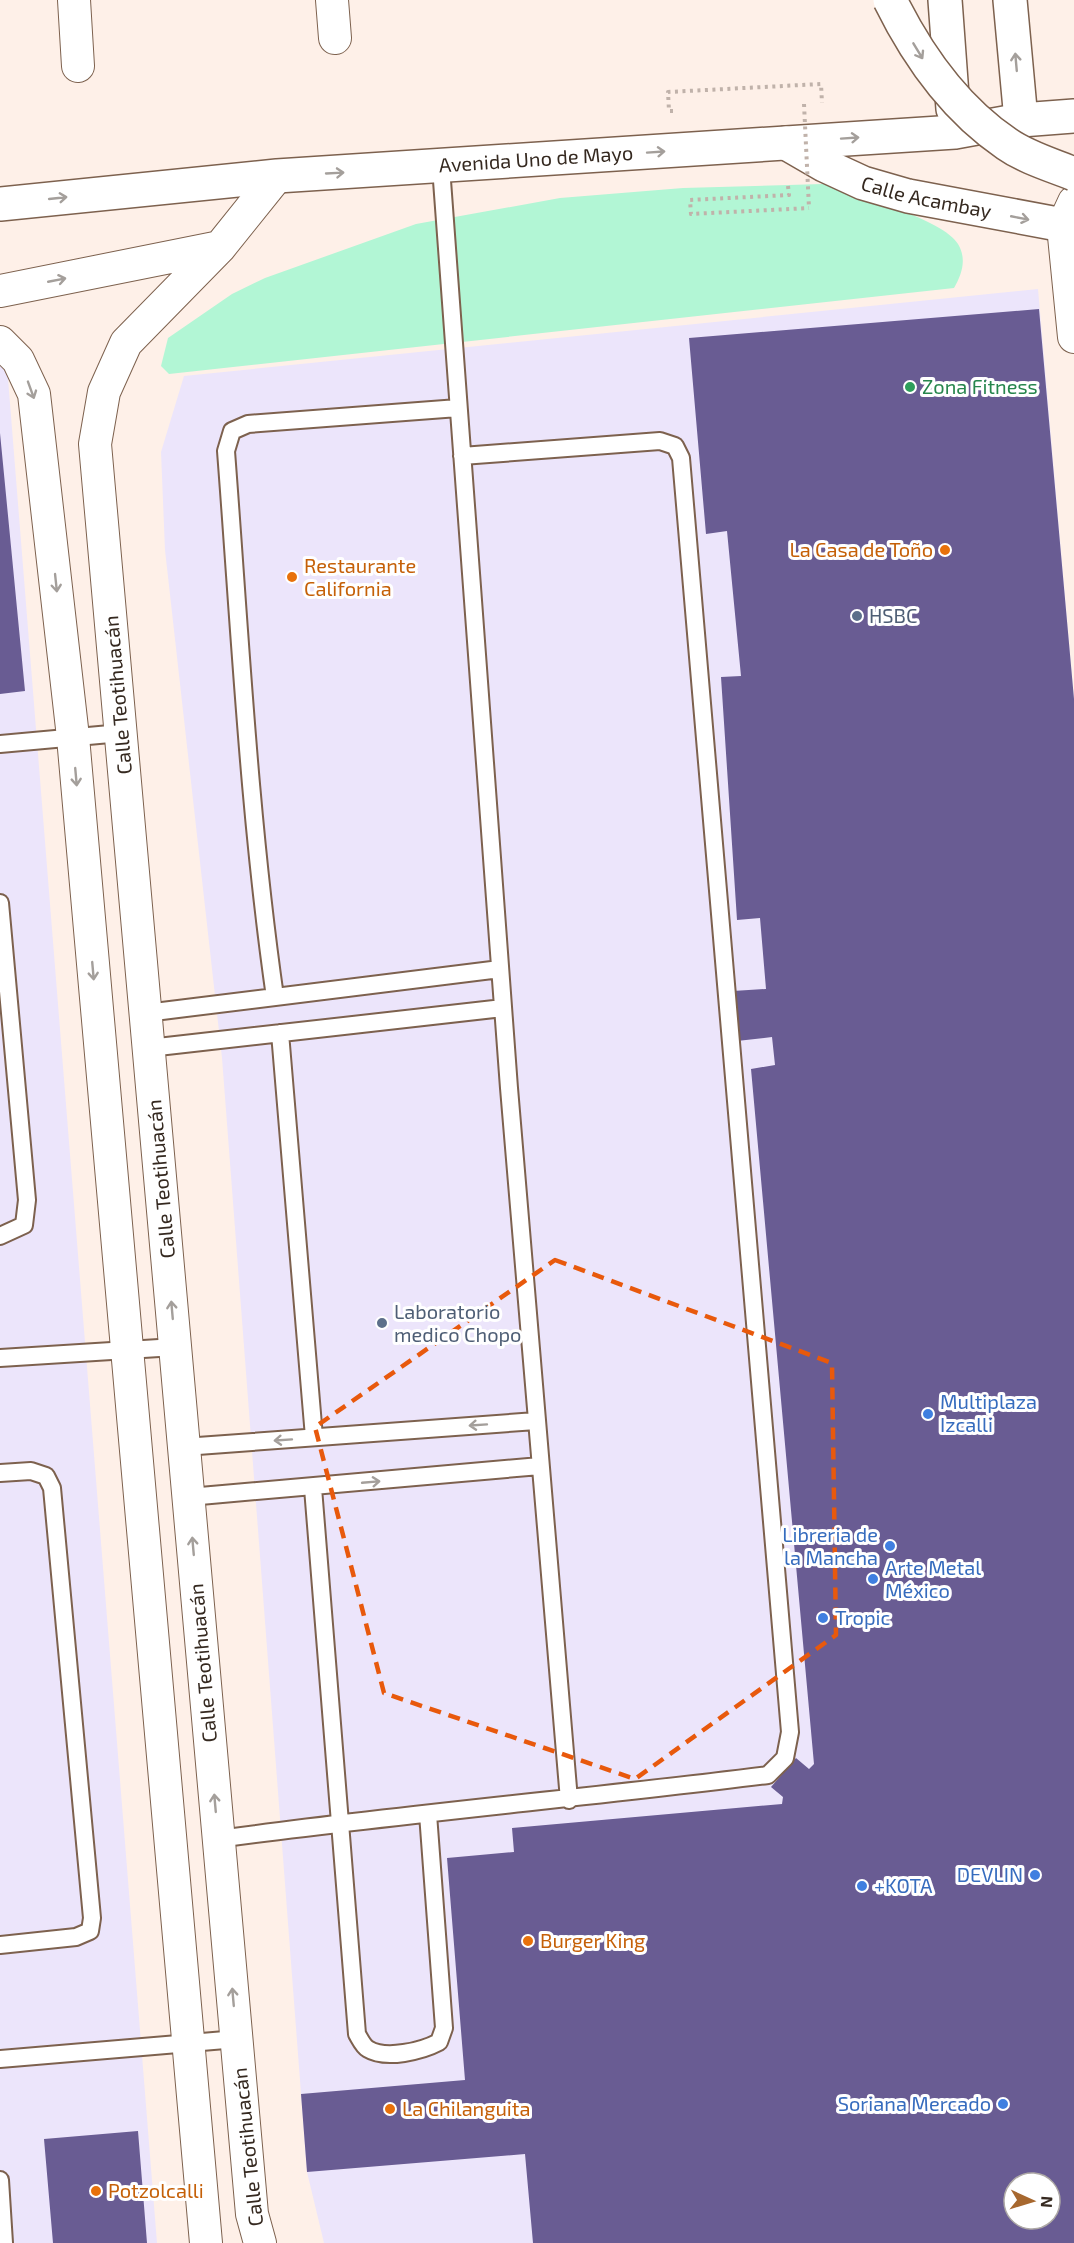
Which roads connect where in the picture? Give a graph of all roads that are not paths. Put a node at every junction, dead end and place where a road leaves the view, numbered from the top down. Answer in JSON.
{"nodes":[{"id":1,"x":74,"y":0,"type":"edge"},
{"id":2,"x":332,"y":0,"type":"edge"},
{"id":3,"x":890,"y":0,"type":"edge"},
{"id":4,"x":945,"y":0,"type":"edge"},
{"id":5,"x":1010,"y":0,"type":"edge"},
{"id":6,"x":335,"y":38,"type":"dead end"},
{"id":7,"x":78,"y":66,"type":"dead end"},
{"id":8,"x":1074,"y":116,"type":"edge"},
{"id":9,"x":1021,"y":120,"type":"junction"},
{"id":10,"x":955,"y":132,"type":"junction"},
{"id":11,"x":786,"y":143,"type":"junction"},
{"id":12,"x":441,"y":167,"type":"junction"},
{"id":13,"x":1074,"y":174,"type":"edge"},
{"id":14,"x":277,"y":177,"type":"junction"},
{"id":15,"x":0,"y":204,"type":"edge"},
{"id":16,"x":1070,"y":218,"type":"edge"},
{"id":17,"x":219,"y":247,"type":"junction"},
{"id":18,"x":0,"y":291,"type":"edge"},
{"id":19,"x":1074,"y":337,"type":"edge"},
{"id":20,"x":0,"y":342,"type":"edge"},
{"id":21,"x":458,"y":408,"type":"junction"},
{"id":22,"x":462,"y":456,"type":"junction"},
{"id":23,"x":121,"y":733,"type":"junction"},
{"id":24,"x":73,"y":737,"type":"junction"},
{"id":25,"x":0,"y":744,"type":"edge"},
{"id":26,"x":0,"y":903,"type":"edge"},
{"id":27,"x":500,"y":969,"type":"junction"},
{"id":28,"x":275,"y":997,"type":"junction"},
{"id":29,"x":503,"y":1008,"type":"junction"},
{"id":30,"x":146,"y":1013,"type":"junction"},
{"id":31,"x":280,"y":1033,"type":"junction"},
{"id":32,"x":149,"y":1048,"type":"junction"},
{"id":33,"x":0,"y":1236,"type":"edge"},
{"id":34,"x":176,"y":1347,"type":"junction"},
{"id":35,"x":127,"y":1350,"type":"junction"},
{"id":36,"x":0,"y":1358,"type":"edge"},
{"id":37,"x":536,"y":1421,"type":"junction"},
{"id":38,"x":315,"y":1437,"type":"junction"},
{"id":39,"x":184,"y":1447,"type":"junction"},
{"id":40,"x":540,"y":1466,"type":"junction"},
{"id":41,"x":0,"y":1473,"type":"edge"},
{"id":42,"x":313,"y":1488,"type":"junction"},
{"id":43,"x":189,"y":1497,"type":"junction"},
{"id":44,"x":569,"y":1800,"type":"junction"},
{"id":45,"x":428,"y":1814,"type":"junction"},
{"id":46,"x":338,"y":1823,"type":"junction"},
{"id":47,"x":218,"y":1839,"type":"junction"},
{"id":48,"x":0,"y":1945,"type":"edge"},
{"id":49,"x":237,"y":2039,"type":"junction"},
{"id":50,"x":188,"y":2044,"type":"junction"},
{"id":51,"x":0,"y":2059,"type":"edge"},
{"id":52,"x":0,"y":2180,"type":"edge"},
{"id":53,"x":4,"y":2243,"type":"edge"},
{"id":54,"x":206,"y":2243,"type":"edge"},
{"id":55,"x":260,"y":2243,"type":"edge"}],
"edges":[{"from":1,"to":7,"type":"street"},
{"from":2,"to":6,"type":"street"},
{"from":3,"to":13,"type":"main road","one_way":true,"bridge":true},
{"from":4,"to":10,"type":"main road"},
{"from":9,"to":5,"type":"main road","one_way":true},
{"from":8,"to":9,"type":"main road","name":"Avenida Uno de Mayo"},
{"from":9,"to":10,"type":"main road","name":"Avenida Uno de Mayo"},
{"from":11,"to":10,"type":"main road","name":"Avenida Uno de Mayo","one_way":true},
{"from":12,"to":11,"type":"main road","name":"Avenida Uno de Mayo","one_way":true},
{"from":11,"to":16,"type":"main road","name":"Calle Acambay","one_way":true},
{"from":14,"to":12,"type":"main road","name":"Avenida Uno de Mayo","one_way":true},
{"from":12,"to":21,"type":"lane"},
{"from":15,"to":14,"type":"main road","name":"Avenida Uno de Mayo","one_way":true},
{"from":14,"to":17,"type":"street","name":"Calle Teotihuacán"},
{"from":16,"to":19,"type":"street"},
{"from":18,"to":17,"type":"street","one_way":true},
{"from":17,"to":23,"type":"street","name":"Calle Teotihuacán"},
{"from":20,"to":24,"type":"street","one_way":true},
{"from":21,"to":22,"type":"lane"},
{"from":21,"to":28,"type":"lane"},
{"from":22,"to":27,"type":"lane"},
{"from":22,"to":44,"type":"lane"},
{"from":23,"to":24,"type":"lane"},
{"from":23,"to":30,"type":"street","name":"Calle Teotihuacán"},
{"from":24,"to":25,"type":"lane"},
{"from":24,"to":35,"type":"street","one_way":true},
{"from":26,"to":33,"type":"lane"},
{"from":27,"to":28,"type":"lane"},
{"from":27,"to":29,"type":"lane"},
{"from":28,"to":30,"type":"lane"},
{"from":29,"to":31,"type":"lane"},
{"from":29,"to":37,"type":"lane"},
{"from":30,"to":32,"type":"street","name":"Calle Teotihuacán"},
{"from":31,"to":32,"type":"lane"},
{"from":31,"to":38,"type":"lane"},
{"from":34,"to":32,"type":"street","name":"Calle Teotihuacán","one_way":true},
{"from":34,"to":35,"type":"lane"},
{"from":34,"to":39,"type":"street","name":"Calle Teotihuacán"},
{"from":35,"to":36,"type":"lane"},
{"from":35,"to":50,"type":"street"},
{"from":37,"to":38,"type":"lane","one_way":true},
{"from":37,"to":40,"type":"lane"},
{"from":38,"to":39,"type":"lane","one_way":true},
{"from":39,"to":43,"type":"street","name":"Calle Teotihuacán"},
{"from":42,"to":40,"type":"lane","one_way":true},
{"from":40,"to":44,"type":"lane"},
{"from":41,"to":48,"type":"lane"},
{"from":42,"to":43,"type":"lane"},
{"from":42,"to":46,"type":"lane"},
{"from":47,"to":43,"type":"street","name":"Calle Teotihuacán","one_way":true},
{"from":44,"to":45,"type":"lane"},
{"from":45,"to":46,"type":"lane"},
{"from":45,"to":46,"type":"lane"},
{"from":46,"to":47,"type":"lane"},
{"from":49,"to":47,"type":"street","name":"Calle Teotihuacán","one_way":true},
{"from":49,"to":50,"type":"lane"},
{"from":49,"to":55,"type":"street","name":"Calle Teotihuacán"},
{"from":50,"to":51,"type":"lane"},
{"from":50,"to":54,"type":"street"},
{"from":52,"to":53,"type":"lane"}]}
